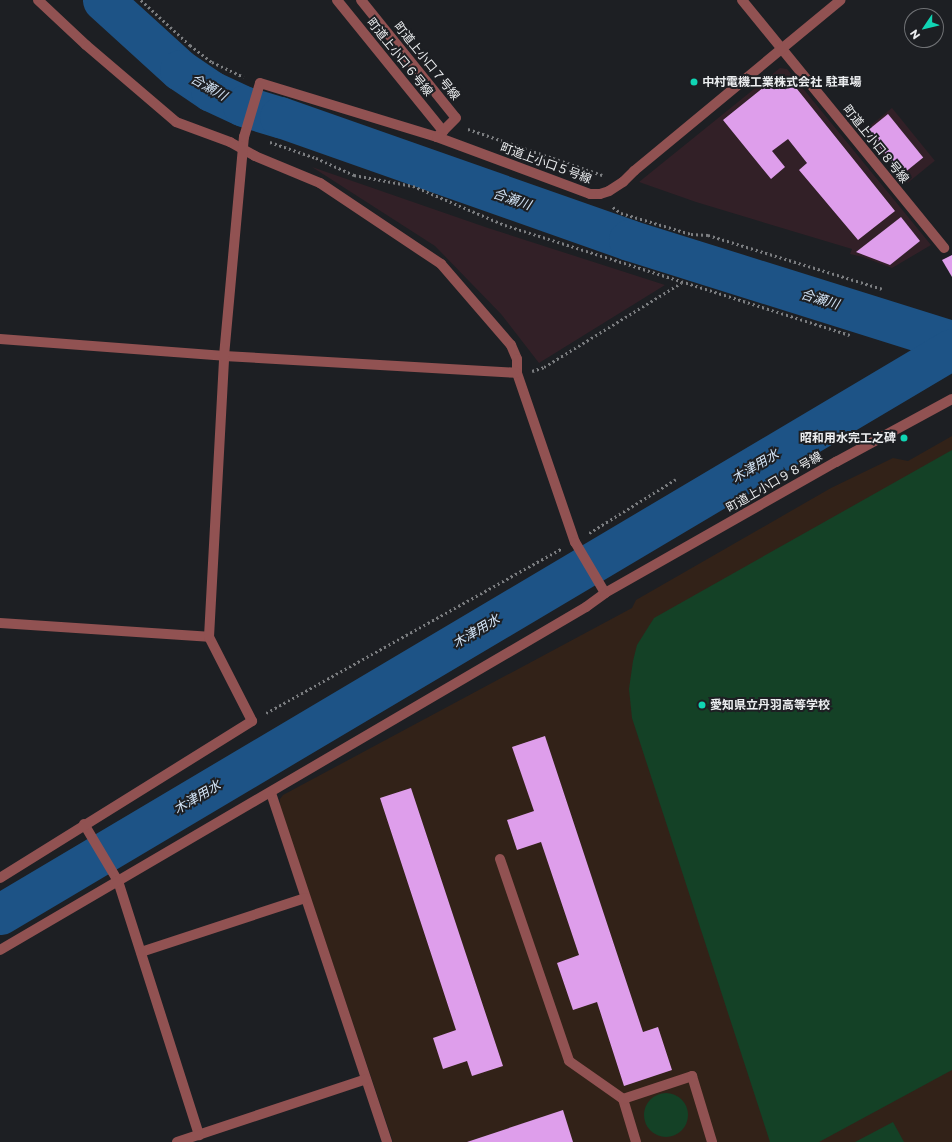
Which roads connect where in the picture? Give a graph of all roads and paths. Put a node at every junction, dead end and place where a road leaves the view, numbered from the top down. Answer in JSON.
{"nodes":[{"id":1,"x":38,"y":0,"type":"edge"},
{"id":2,"x":142,"y":0,"type":"edge"},
{"id":3,"x":337,"y":0,"type":"edge"},
{"id":4,"x":361,"y":0,"type":"edge"},
{"id":5,"x":742,"y":0,"type":"edge"},
{"id":6,"x":841,"y":0,"type":"edge"},
{"id":7,"x":782,"y":48,"type":"junction"},
{"id":8,"x":259,"y":86,"type":"junction"},
{"id":9,"x":451,"y":123,"type":"junction"},
{"id":10,"x":244,"y":134,"type":"junction"},
{"id":11,"x":440,"y":134,"type":"junction"},
{"id":12,"x":243,"y":148,"type":"junction"},
{"id":13,"x":623,"y":182,"type":"junction"},
{"id":14,"x":605,"y":193,"type":"junction"},
{"id":15,"x":944,"y":248,"type":"dead end"},
{"id":16,"x":682,"y":283,"type":"junction"},
{"id":17,"x":882,"y":289,"type":"dead end"},
{"id":18,"x":850,"y":335,"type":"dead end"},
{"id":19,"x":0,"y":339,"type":"edge"},
{"id":20,"x":224,"y":356,"type":"junction"},
{"id":21,"x":521,"y":373,"type":"junction"},
{"id":22,"x":952,"y":399,"type":"edge"},
{"id":23,"x":676,"y":479,"type":"dead end"},
{"id":24,"x":576,"y":545,"type":"junction"},
{"id":25,"x":608,"y":592,"type":"junction"},
{"id":26,"x":0,"y":623,"type":"edge"},
{"id":27,"x":209,"y":637,"type":"junction"},
{"id":28,"x":252,"y":721,"type":"junction"},
{"id":29,"x":271,"y":793,"type":"junction"},
{"id":30,"x":84,"y":824,"type":"junction"},
{"id":31,"x":500,"y":859,"type":"dead end"},
{"id":32,"x":0,"y":878,"type":"edge"},
{"id":33,"x":118,"y":881,"type":"junction"},
{"id":34,"x":305,"y":898,"type":"junction"},
{"id":35,"x":0,"y":950,"type":"edge"},
{"id":36,"x":141,"y":952,"type":"junction"},
{"id":37,"x":366,"y":1079,"type":"junction"},
{"id":38,"x":623,"y":1099,"type":"junction"},
{"id":39,"x":200,"y":1139,"type":"edge"},
{"id":40,"x":177,"y":1142,"type":"edge"},
{"id":41,"x":387,"y":1142,"type":"edge"},
{"id":42,"x":636,"y":1142,"type":"edge"},
{"id":43,"x":712,"y":1142,"type":"edge"}],
"edges":[{"from":1,"to":12,"type":"street"},
{"from":2,"to":8,"type":"path"},
{"from":3,"to":11,"type":"street","name":"町道上小口６号線"},
{"from":4,"to":9,"type":"street","name":"町道上小口７号線"},
{"from":5,"to":7,"type":"street","name":"町道上小口８号線"},
{"from":6,"to":7,"type":"street","name":"町道上小口５号線"},
{"from":7,"to":13,"type":"street","name":"町道上小口５号線"},
{"from":7,"to":15,"type":"street","name":"町道上小口８号線"},
{"from":8,"to":10,"type":"street"},
{"from":8,"to":11,"type":"street","name":"町道上小口５号線"},
{"from":9,"to":11,"type":"street"},
{"from":9,"to":13,"type":"path"},
{"from":10,"to":12,"type":"street"},
{"from":10,"to":16,"type":"path"},
{"from":11,"to":14,"type":"street","name":"町道上小口５号線"},
{"from":12,"to":20,"type":"street"},
{"from":12,"to":21,"type":"street"},
{"from":13,"to":14,"type":"street","name":"町道上小口５号線"},
{"from":14,"to":17,"type":"path"},
{"from":16,"to":18,"type":"path"},
{"from":16,"to":21,"type":"path"},
{"from":19,"to":20,"type":"street"},
{"from":20,"to":21,"type":"street"},
{"from":20,"to":27,"type":"street"},
{"from":21,"to":24,"type":"street"},
{"from":22,"to":25,"type":"street","name":"町道上小口９８号線"},
{"from":23,"to":24,"type":"path"},
{"from":24,"to":25,"type":"street"},
{"from":24,"to":28,"type":"path"},
{"from":25,"to":29,"type":"street","name":"町道上小口９８号線"},
{"from":26,"to":27,"type":"street"},
{"from":27,"to":28,"type":"street"},
{"from":28,"to":30,"type":"street"},
{"from":29,"to":33,"type":"street","name":"町道上小口９８号線"},
{"from":29,"to":34,"type":"street"},
{"from":30,"to":32,"type":"street"},
{"from":30,"to":33,"type":"street"},
{"from":31,"to":38,"type":"street"},
{"from":33,"to":35,"type":"street","name":"町道上小口９８号線"},
{"from":33,"to":36,"type":"street"},
{"from":34,"to":36,"type":"street"},
{"from":34,"to":37,"type":"street"},
{"from":36,"to":39,"type":"street"},
{"from":37,"to":39,"type":"street"},
{"from":37,"to":41,"type":"street"},
{"from":38,"to":42,"type":"street"},
{"from":38,"to":43,"type":"street"},
{"from":39,"to":40,"type":"street"}]}
